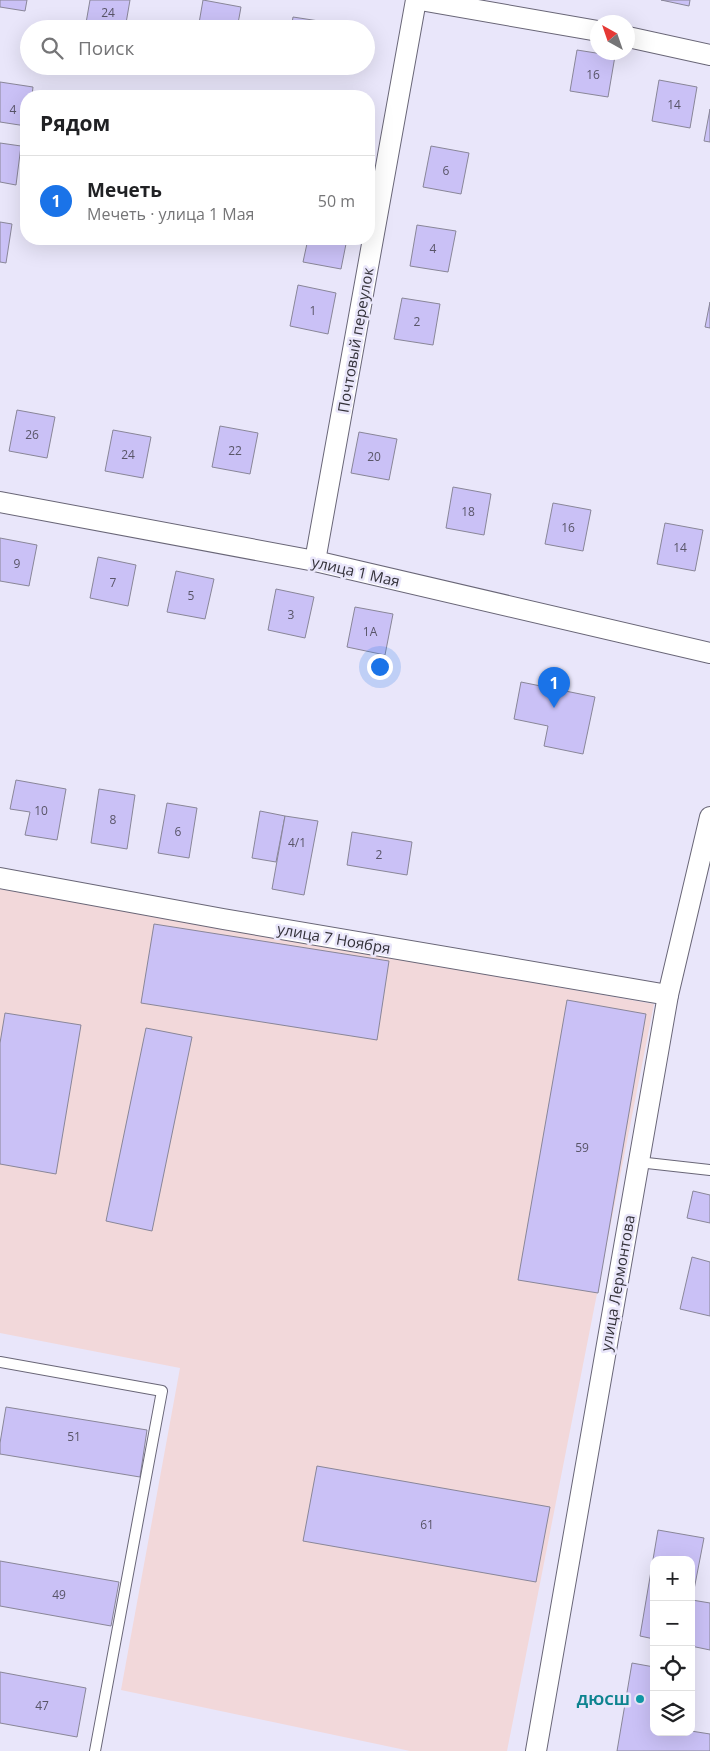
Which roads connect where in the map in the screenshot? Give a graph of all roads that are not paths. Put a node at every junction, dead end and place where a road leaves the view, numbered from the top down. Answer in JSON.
{"nodes":[{"id":1,"x":416,"y":0,"type":"edge"},
{"id":2,"x":420,"y":0,"type":"edge"},
{"id":3,"x":590,"y":31,"type":"edge"},
{"id":4,"x":635,"y":39,"type":"edge"},
{"id":5,"x":710,"y":55,"type":"edge"},
{"id":6,"x":375,"y":228,"type":"edge"},
{"id":7,"x":372,"y":245,"type":"edge"},
{"id":8,"x":0,"y":502,"type":"edge"},
{"id":9,"x":315,"y":562,"type":"junction"},
{"id":10,"x":710,"y":653,"type":"edge"},
{"id":11,"x":710,"y":817,"type":"edge"},
{"id":12,"x":0,"y":878,"type":"edge"},
{"id":13,"x":668,"y":995,"type":"junction"},
{"id":14,"x":638,"y":1162,"type":"junction"},
{"id":15,"x":710,"y":1170,"type":"edge"},
{"id":16,"x":0,"y":1362,"type":"edge"},
{"id":17,"x":95,"y":1751,"type":"edge"},
{"id":18,"x":536,"y":1751,"type":"edge"}],
"edges":[{"from":1,"to":6,"type":"street","name":"Почтовый переулок"},
{"from":2,"to":3,"type":"street"},
{"from":4,"to":5,"type":"street"},
{"from":7,"to":9,"type":"street","name":"Почтовый переулок"},
{"from":8,"to":9,"type":"street","name":"улица 1 Мая"},
{"from":9,"to":10,"type":"street","name":"улица 1 Мая"},
{"from":11,"to":13,"type":"street","name":"улица Лермонтова"},
{"from":12,"to":13,"type":"street","name":"улица 7 Ноября"},
{"from":13,"to":14,"type":"street","name":"улица Лермонтова"},
{"from":14,"to":15,"type":"lane"},
{"from":14,"to":18,"type":"street","name":"улица Лермонтова"},
{"from":16,"to":17,"type":"lane"}]}
